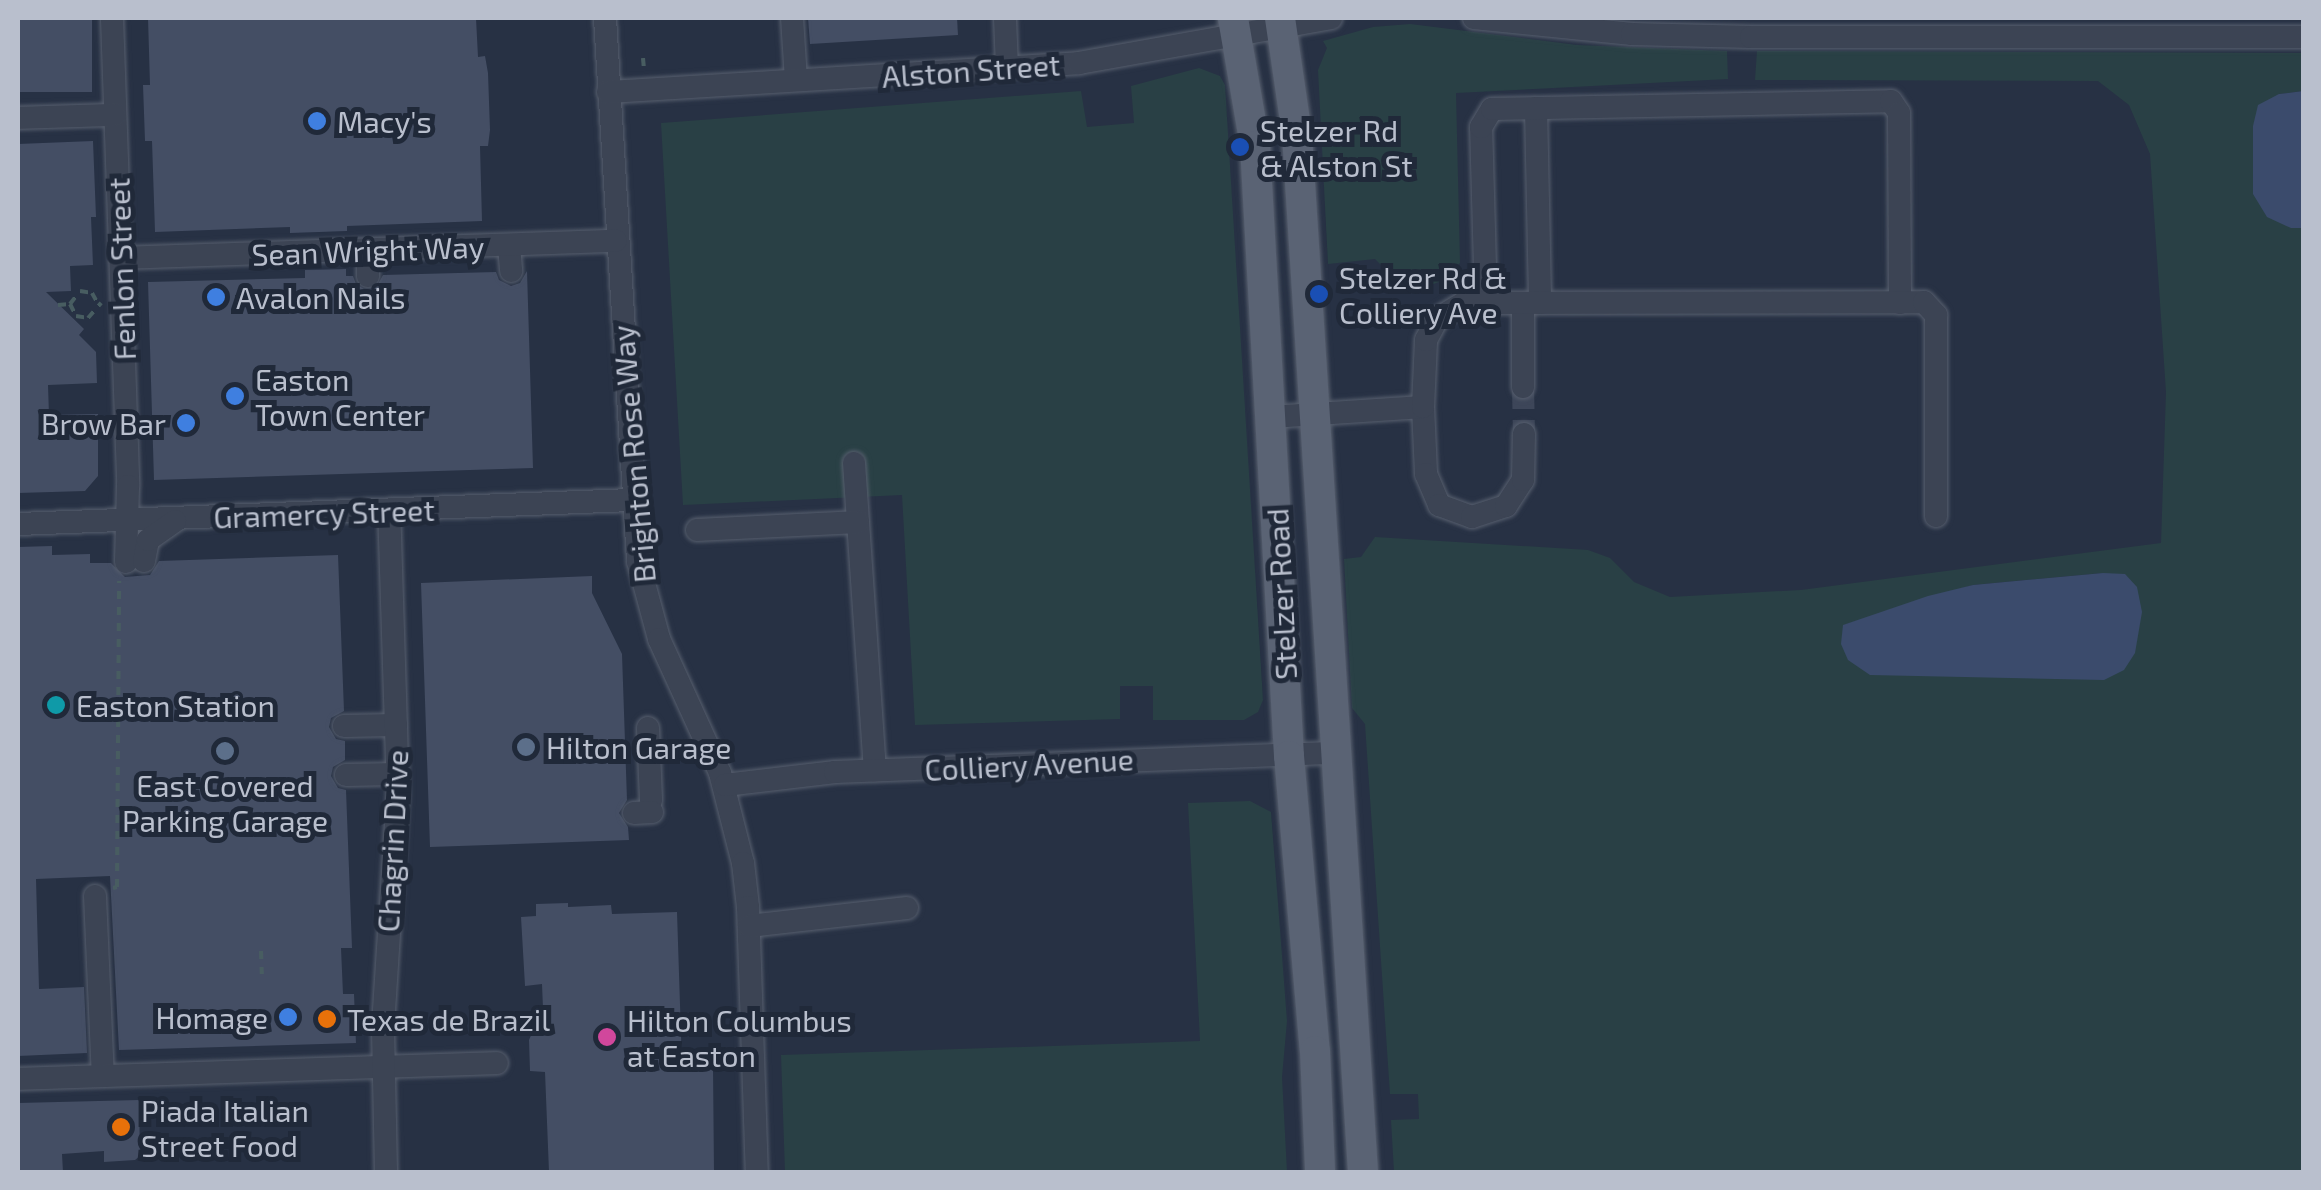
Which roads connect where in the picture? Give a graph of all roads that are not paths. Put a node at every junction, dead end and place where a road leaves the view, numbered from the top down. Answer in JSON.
{"nodes":[{"id":1,"x":112,"y":18,"type":"edge"},
{"id":2,"x":604,"y":18,"type":"edge"},
{"id":3,"x":792,"y":18,"type":"edge"},
{"id":4,"x":1005,"y":18,"type":"edge"},
{"id":5,"x":1331,"y":18,"type":"edge"},
{"id":6,"x":1474,"y":18,"type":"edge"},
{"id":7,"x":1281,"y":22,"type":"edge"},
{"id":8,"x":1530,"y":22,"type":"edge"},
{"id":9,"x":1751,"y":27,"type":"edge"},
{"id":10,"x":2008,"y":27,"type":"edge"},
{"id":11,"x":1235,"y":28,"type":"edge"},
{"id":12,"x":2304,"y":37,"type":"edge"},
{"id":13,"x":1007,"y":67,"type":"junction"},
{"id":14,"x":796,"y":80,"type":"junction"},
{"id":15,"x":608,"y":92,"type":"junction"},
{"id":16,"x":1536,"y":108,"type":"junction"},
{"id":17,"x":115,"y":115,"type":"junction"},
{"id":18,"x":18,"y":118,"type":"edge"},
{"id":19,"x":616,"y":242,"type":"junction"},
{"id":20,"x":510,"y":246,"type":"junction"},
{"id":21,"x":368,"y":250,"type":"junction"},
{"id":22,"x":271,"y":253,"type":"junction"},
{"id":23,"x":120,"y":258,"type":"junction"},
{"id":24,"x":510,"y":271,"type":"dead end"},
{"id":25,"x":368,"y":276,"type":"dead end"},
{"id":26,"x":272,"y":278,"type":"dead end"},
{"id":27,"x":1532,"y":303,"type":"junction"},
{"id":28,"x":1900,"y":303,"type":"junction"},
{"id":29,"x":1486,"y":304,"type":"junction"},
{"id":30,"x":1523,"y":387,"type":"tunnel mouth"},
{"id":31,"x":1423,"y":407,"type":"junction"},
{"id":32,"x":1314,"y":414,"type":"junction"},
{"id":33,"x":1271,"y":417,"type":"junction"},
{"id":34,"x":1524,"y":434,"type":"tunnel mouth"},
{"id":35,"x":854,"y":463,"type":"dead end"},
{"id":36,"x":631,"y":500,"type":"junction"},
{"id":37,"x":389,"y":510,"type":"junction"},
{"id":38,"x":1936,"y":516,"type":"dead end"},
{"id":39,"x":178,"y":519,"type":"junction"},
{"id":40,"x":127,"y":521,"type":"junction"},
{"id":41,"x":858,"y":522,"type":"junction"},
{"id":42,"x":18,"y":524,"type":"edge"},
{"id":43,"x":697,"y":530,"type":"dead end"},
{"id":44,"x":396,"y":725,"type":"junction"},
{"id":45,"x":344,"y":726,"type":"dead end"},
{"id":46,"x":648,"y":728,"type":"dead end"},
{"id":47,"x":1333,"y":753,"type":"junction"},
{"id":48,"x":1289,"y":756,"type":"junction"},
{"id":49,"x":875,"y":770,"type":"junction"},
{"id":50,"x":397,"y":774,"type":"junction"},
{"id":51,"x":346,"y":776,"type":"dead end"},
{"id":52,"x":725,"y":785,"type":"junction"},
{"id":53,"x":646,"y":808,"type":"dead end"},
{"id":54,"x":95,"y":896,"type":"road end"},
{"id":55,"x":907,"y":908,"type":"dead end"},
{"id":56,"x":749,"y":926,"type":"junction"},
{"id":57,"x":497,"y":1062,"type":"dead end"},
{"id":58,"x":382,"y":1068,"type":"junction"},
{"id":59,"x":103,"y":1076,"type":"junction"},
{"id":60,"x":18,"y":1078,"type":"edge"},
{"id":61,"x":386,"y":1172,"type":"edge"},
{"id":62,"x":757,"y":1172,"type":"edge"},
{"id":63,"x":1320,"y":1172,"type":"edge"},
{"id":64,"x":1363,"y":1172,"type":"edge"}],
"edges":[{"from":1,"to":17,"type":"street","name":"Fenlon Street"},
{"from":2,"to":15,"type":"street","name":"Brighton Rose Way"},
{"from":3,"to":14,"type":"street"},
{"from":4,"to":13,"type":"street"},
{"from":5,"to":7,"type":"street","name":"Alston Street"},
{"from":6,"to":8,"type":"street"},
{"from":7,"to":11,"type":"street","name":"Alston Street"},
{"from":7,"to":32,"type":"main road","name":"Stelzer Road"},
{"from":8,"to":9,"type":"street"},
{"from":9,"to":10,"type":"street"},
{"from":10,"to":12,"type":"street"},
{"from":11,"to":13,"type":"street","name":"Alston Street"},
{"from":11,"to":33,"type":"main road","name":"Stelzer Road"},
{"from":13,"to":14,"type":"street","name":"Alston Street"},
{"from":14,"to":15,"type":"street","name":"Alston Street"},
{"from":15,"to":19,"type":"street","name":"Brighton Rose Way"},
{"from":16,"to":27,"type":"street"},
{"from":16,"to":28,"type":"street"},
{"from":16,"to":29,"type":"street"},
{"from":17,"to":18,"type":"street"},
{"from":17,"to":23,"type":"street","name":"Fenlon Street"},
{"from":19,"to":20,"type":"street","name":"Sean Wright Way"},
{"from":19,"to":36,"type":"street","name":"Brighton Rose Way"},
{"from":20,"to":21,"type":"street","name":"Sean Wright Way"},
{"from":20,"to":24,"type":"street"},
{"from":21,"to":22,"type":"street","name":"Sean Wright Way"},
{"from":21,"to":25,"type":"street"},
{"from":22,"to":23,"type":"street","name":"Sean Wright Way"},
{"from":22,"to":26,"type":"street"},
{"from":23,"to":40,"type":"street","name":"Fenlon Street"},
{"from":27,"to":28,"type":"street"},
{"from":27,"to":29,"type":"street"},
{"from":27,"to":30,"type":"street"},
{"from":28,"to":38,"type":"street"},
{"from":29,"to":31,"type":"street"},
{"from":31,"to":32,"type":"street"},
{"from":31,"to":34,"type":"street"},
{"from":32,"to":33,"type":"street"},
{"from":32,"to":47,"type":"main road","name":"Stelzer Road"},
{"from":33,"to":48,"type":"main road","name":"Stelzer Road"},
{"from":35,"to":41,"type":"street"},
{"from":36,"to":37,"type":"street","name":"Gramercy Street"},
{"from":36,"to":52,"type":"street","name":"Brighton Rose Way"},
{"from":37,"to":39,"type":"street","name":"Gramercy Street"},
{"from":37,"to":44,"type":"street","name":"Chagrin Drive"},
{"from":39,"to":40,"type":"street","name":"Gramercy Street"},
{"from":39,"to":40,"type":"street","name":"Fenlon Street"},
{"from":40,"to":42,"type":"street","name":"Gramercy Street"},
{"from":41,"to":43,"type":"street"},
{"from":41,"to":49,"type":"street"},
{"from":44,"to":45,"type":"street"},
{"from":44,"to":50,"type":"street","name":"Chagrin Drive"},
{"from":46,"to":53,"type":"street"},
{"from":47,"to":48,"type":"street","name":"Colliery Avenue"},
{"from":47,"to":64,"type":"main road","name":"Stelzer Road"},
{"from":48,"to":49,"type":"street","name":"Colliery Avenue"},
{"from":48,"to":63,"type":"main road","name":"Stelzer Road"},
{"from":49,"to":52,"type":"street","name":"Colliery Avenue"},
{"from":50,"to":51,"type":"street"},
{"from":50,"to":58,"type":"street","name":"Chagrin Drive"},
{"from":52,"to":56,"type":"street","name":"Brighton Rose Way"},
{"from":54,"to":59,"type":"street"},
{"from":55,"to":56,"type":"street"},
{"from":56,"to":62,"type":"street","name":"Brighton Rose Way"},
{"from":57,"to":58,"type":"street"},
{"from":58,"to":59,"type":"street"},
{"from":58,"to":61,"type":"street","name":"Chagrin Drive"},
{"from":59,"to":60,"type":"street"}]}
